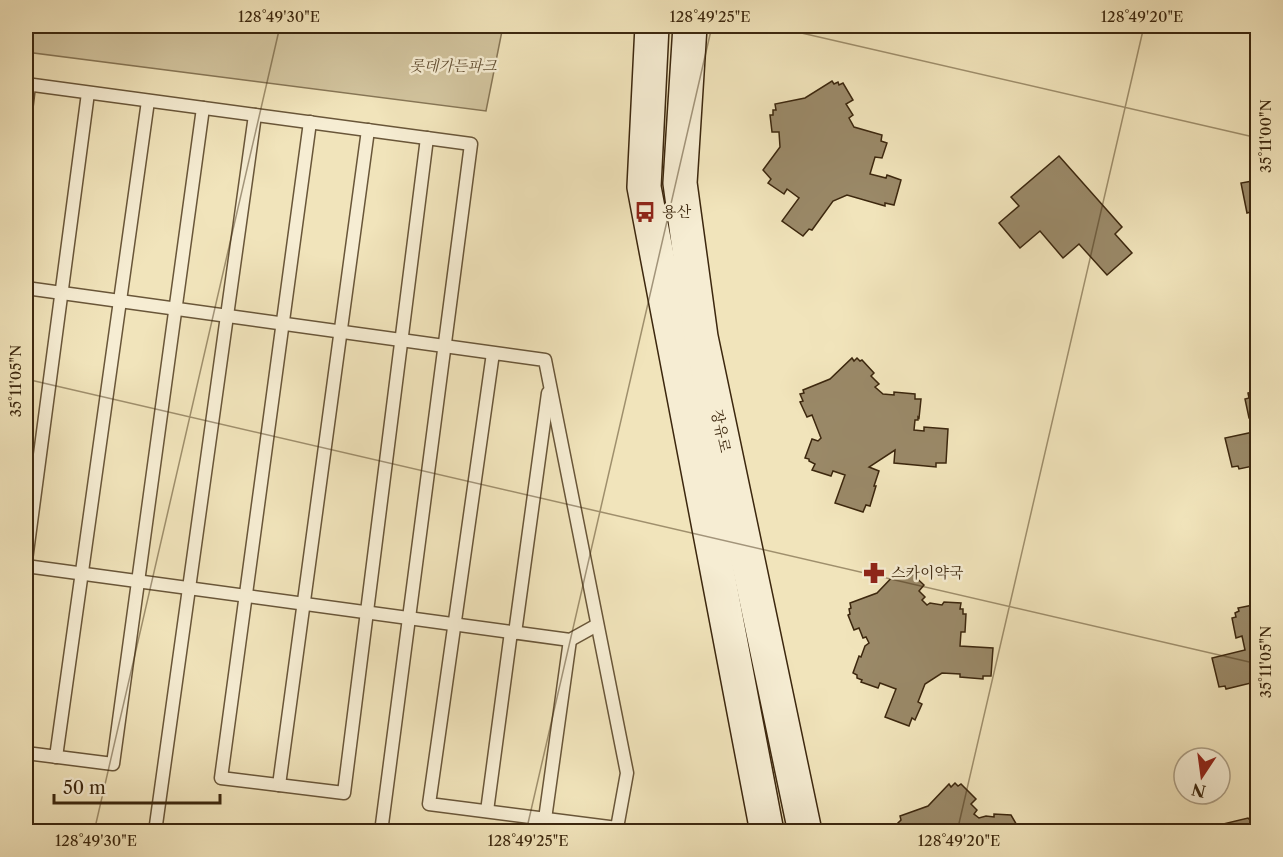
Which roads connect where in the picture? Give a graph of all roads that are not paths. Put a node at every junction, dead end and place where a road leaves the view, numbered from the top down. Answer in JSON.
{"nodes":[{"id":1,"x":652,"y":26,"type":"edge"},
{"id":2,"x":690,"y":26,"type":"edge"},
{"id":3,"x":27,"y":85,"type":"edge"},
{"id":4,"x":88,"y":93,"type":"junction"},
{"id":5,"x":148,"y":101,"type":"junction"},
{"id":6,"x":203,"y":108,"type":"junction"},
{"id":7,"x":26,"y":110,"type":"edge"},
{"id":8,"x":255,"y":115,"type":"junction"},
{"id":9,"x":310,"y":122,"type":"junction"},
{"id":10,"x":368,"y":130,"type":"junction"},
{"id":11,"x":427,"y":138,"type":"junction"},
{"id":12,"x":26,"y":288,"type":"edge"},
{"id":13,"x":61,"y":293,"type":"junction"},
{"id":14,"x":120,"y":301,"type":"junction"},
{"id":15,"x":176,"y":309,"type":"junction"},
{"id":16,"x":227,"y":316,"type":"junction"},
{"id":17,"x":282,"y":324,"type":"junction"},
{"id":18,"x":341,"y":332,"type":"junction"},
{"id":19,"x":402,"y":340,"type":"junction"},
{"id":20,"x":445,"y":346,"type":"junction"},
{"id":21,"x":493,"y":353,"type":"junction"},
{"id":22,"x":550,"y":382,"type":"junction"},
{"id":23,"x":26,"y":560,"type":"edge"},
{"id":24,"x":26,"y":566,"type":"edge"},
{"id":25,"x":82,"y":574,"type":"junction"},
{"id":26,"x":138,"y":582,"type":"junction"},
{"id":27,"x":189,"y":589,"type":"junction"},
{"id":28,"x":246,"y":596,"type":"junction"},
{"id":29,"x":304,"y":604,"type":"junction"},
{"id":30,"x":367,"y":613,"type":"junction"},
{"id":31,"x":408,"y":618,"type":"junction"},
{"id":32,"x":455,"y":625,"type":"junction"},
{"id":33,"x":597,"y":625,"type":"junction"},
{"id":34,"x":513,"y":633,"type":"junction"},
{"id":35,"x":570,"y":640,"type":"junction"},
{"id":36,"x":26,"y":753,"type":"edge"},
{"id":37,"x":56,"y":757,"type":"junction"},
{"id":38,"x":279,"y":785,"type":"junction"},
{"id":39,"x":487,"y":812,"type":"junction"},
{"id":40,"x":545,"y":819,"type":"junction"},
{"id":41,"x":155,"y":831,"type":"edge"},
{"id":42,"x":381,"y":831,"type":"edge"},
{"id":43,"x":767,"y":831,"type":"edge"},
{"id":44,"x":805,"y":831,"type":"edge"}],
"edges":[{"from":1,"to":43,"type":"main road","name":"장유로"},
{"from":2,"to":44,"type":"main road","name":"장유로"},
{"from":3,"to":4,"type":"lane"},
{"from":3,"to":7,"type":"lane"},
{"from":4,"to":5,"type":"lane"},
{"from":4,"to":13,"type":"lane"},
{"from":5,"to":6,"type":"lane"},
{"from":5,"to":14,"type":"lane"},
{"from":6,"to":8,"type":"lane"},
{"from":6,"to":15,"type":"lane"},
{"from":8,"to":9,"type":"lane"},
{"from":8,"to":16,"type":"lane"},
{"from":9,"to":10,"type":"lane"},
{"from":9,"to":17,"type":"lane"},
{"from":10,"to":11,"type":"lane"},
{"from":10,"to":18,"type":"lane"},
{"from":11,"to":19,"type":"lane"},
{"from":11,"to":20,"type":"lane"},
{"from":12,"to":13,"type":"lane"},
{"from":13,"to":14,"type":"lane"},
{"from":13,"to":23,"type":"lane"},
{"from":14,"to":15,"type":"lane"},
{"from":14,"to":25,"type":"lane"},
{"from":15,"to":16,"type":"lane"},
{"from":15,"to":26,"type":"lane"},
{"from":16,"to":17,"type":"lane"},
{"from":16,"to":27,"type":"lane"},
{"from":17,"to":18,"type":"lane"},
{"from":17,"to":28,"type":"lane"},
{"from":18,"to":19,"type":"lane"},
{"from":18,"to":29,"type":"lane"},
{"from":19,"to":20,"type":"lane"},
{"from":19,"to":30,"type":"lane"},
{"from":20,"to":21,"type":"lane"},
{"from":20,"to":31,"type":"lane"},
{"from":21,"to":22,"type":"lane"},
{"from":21,"to":32,"type":"lane"},
{"from":22,"to":33,"type":"lane"},
{"from":22,"to":34,"type":"lane"},
{"from":24,"to":25,"type":"lane"},
{"from":25,"to":26,"type":"lane"},
{"from":25,"to":37,"type":"lane"},
{"from":26,"to":27,"type":"lane"},
{"from":26,"to":37,"type":"lane"},
{"from":27,"to":28,"type":"lane"},
{"from":27,"to":41,"type":"lane"},
{"from":28,"to":29,"type":"lane"},
{"from":28,"to":38,"type":"lane"},
{"from":29,"to":30,"type":"lane"},
{"from":29,"to":38,"type":"lane"},
{"from":30,"to":31,"type":"lane"},
{"from":30,"to":38,"type":"lane"},
{"from":31,"to":32,"type":"lane"},
{"from":31,"to":42,"type":"lane"},
{"from":32,"to":34,"type":"lane"},
{"from":32,"to":39,"type":"lane"},
{"from":33,"to":35,"type":"lane"},
{"from":33,"to":40,"type":"lane"},
{"from":34,"to":35,"type":"lane"},
{"from":34,"to":39,"type":"lane"},
{"from":35,"to":40,"type":"lane"},
{"from":36,"to":37,"type":"lane"},
{"from":39,"to":40,"type":"lane"}]}
